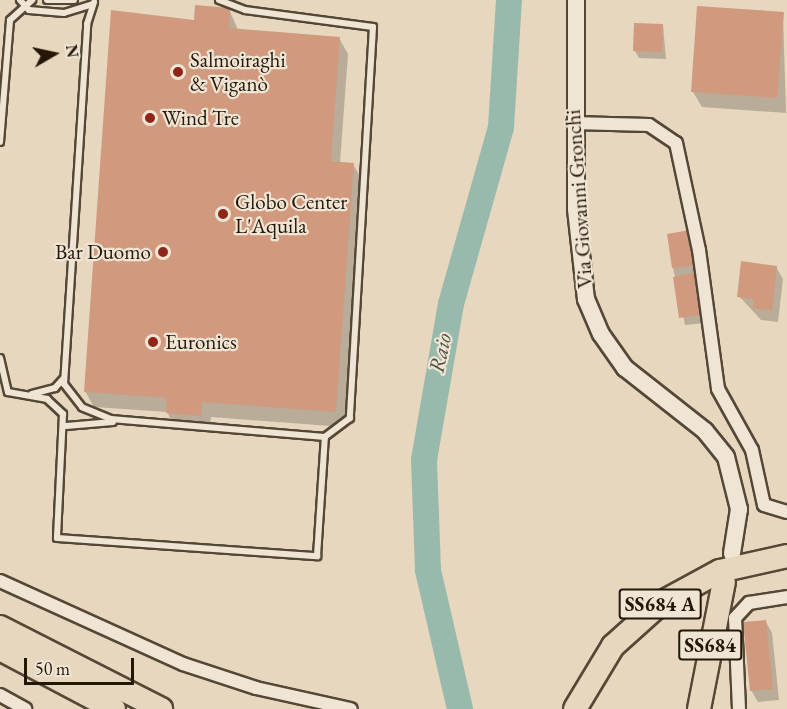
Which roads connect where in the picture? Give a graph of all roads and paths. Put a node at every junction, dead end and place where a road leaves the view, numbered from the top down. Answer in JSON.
{"nodes":[{"id":1,"x":32,"y":0,"type":"edge"},
{"id":2,"x":46,"y":0,"type":"edge"},
{"id":3,"x":74,"y":0,"type":"edge"},
{"id":4,"x":219,"y":0,"type":"edge"},
{"id":5,"x":576,"y":0,"type":"edge"},
{"id":6,"x":19,"y":1,"type":"edge"},
{"id":7,"x":95,"y":1,"type":"edge"},
{"id":8,"x":573,"y":123,"type":"junction"},
{"id":9,"x":0,"y":142,"type":"edge"},
{"id":10,"x":0,"y":358,"type":"edge"},
{"id":11,"x":63,"y":379,"type":"junction"},
{"id":12,"x":22,"y":395,"type":"junction"},
{"id":13,"x":129,"y":422,"type":"junction"},
{"id":14,"x":66,"y":426,"type":"junction"},
{"id":15,"x":325,"y":437,"type":"junction"},
{"id":16,"x":787,"y":512,"type":"edge"},
{"id":17,"x":732,"y":553,"type":"dead end"},
{"id":18,"x":787,"y":556,"type":"edge"},
{"id":19,"x":0,"y":580,"type":"edge"},
{"id":20,"x":724,"y":582,"type":"dead end"},
{"id":21,"x":787,"y":597,"type":"edge"},
{"id":22,"x":0,"y":627,"type":"edge"},
{"id":23,"x":0,"y":649,"type":"edge"},
{"id":24,"x":0,"y":695,"type":"edge"},
{"id":25,"x":25,"y":709,"type":"edge"},
{"id":26,"x":114,"y":709,"type":"edge"},
{"id":27,"x":161,"y":709,"type":"edge"},
{"id":28,"x":351,"y":709,"type":"edge"},
{"id":29,"x":574,"y":709,"type":"edge"},
{"id":30,"x":699,"y":709,"type":"edge"},
{"id":31,"x":739,"y":709,"type":"edge"}],
"edges":[{"from":1,"to":6,"type":"lane"},
{"from":2,"to":3,"type":"lane"},
{"from":4,"to":15,"type":"lane"},
{"from":5,"to":8,"type":"main road","name":"Via Giovanni Gronchi"},
{"from":6,"to":7,"type":"lane"},
{"from":6,"to":9,"type":"lane"},
{"from":7,"to":11,"type":"lane"},
{"from":8,"to":16,"type":"street"},
{"from":8,"to":17,"type":"main road","name":"Via Giovanni Gronchi"},
{"from":10,"to":12,"type":"lane"},
{"from":11,"to":12,"type":"lane"},
{"from":11,"to":13,"type":"lane"},
{"from":12,"to":14,"type":"lane"},
{"from":13,"to":14,"type":"lane"},
{"from":13,"to":15,"type":"lane"},
{"from":14,"to":15,"type":"lane"},
{"from":18,"to":29,"type":"highway","number":"SS684 A"},
{"from":19,"to":28,"type":"street"},
{"from":20,"to":30,"type":"highway","number":"SS684"},
{"from":21,"to":31,"type":"street"},
{"from":22,"to":27,"type":"highway"},
{"from":23,"to":26,"type":"highway"},
{"from":24,"to":25,"type":"street"}]}
